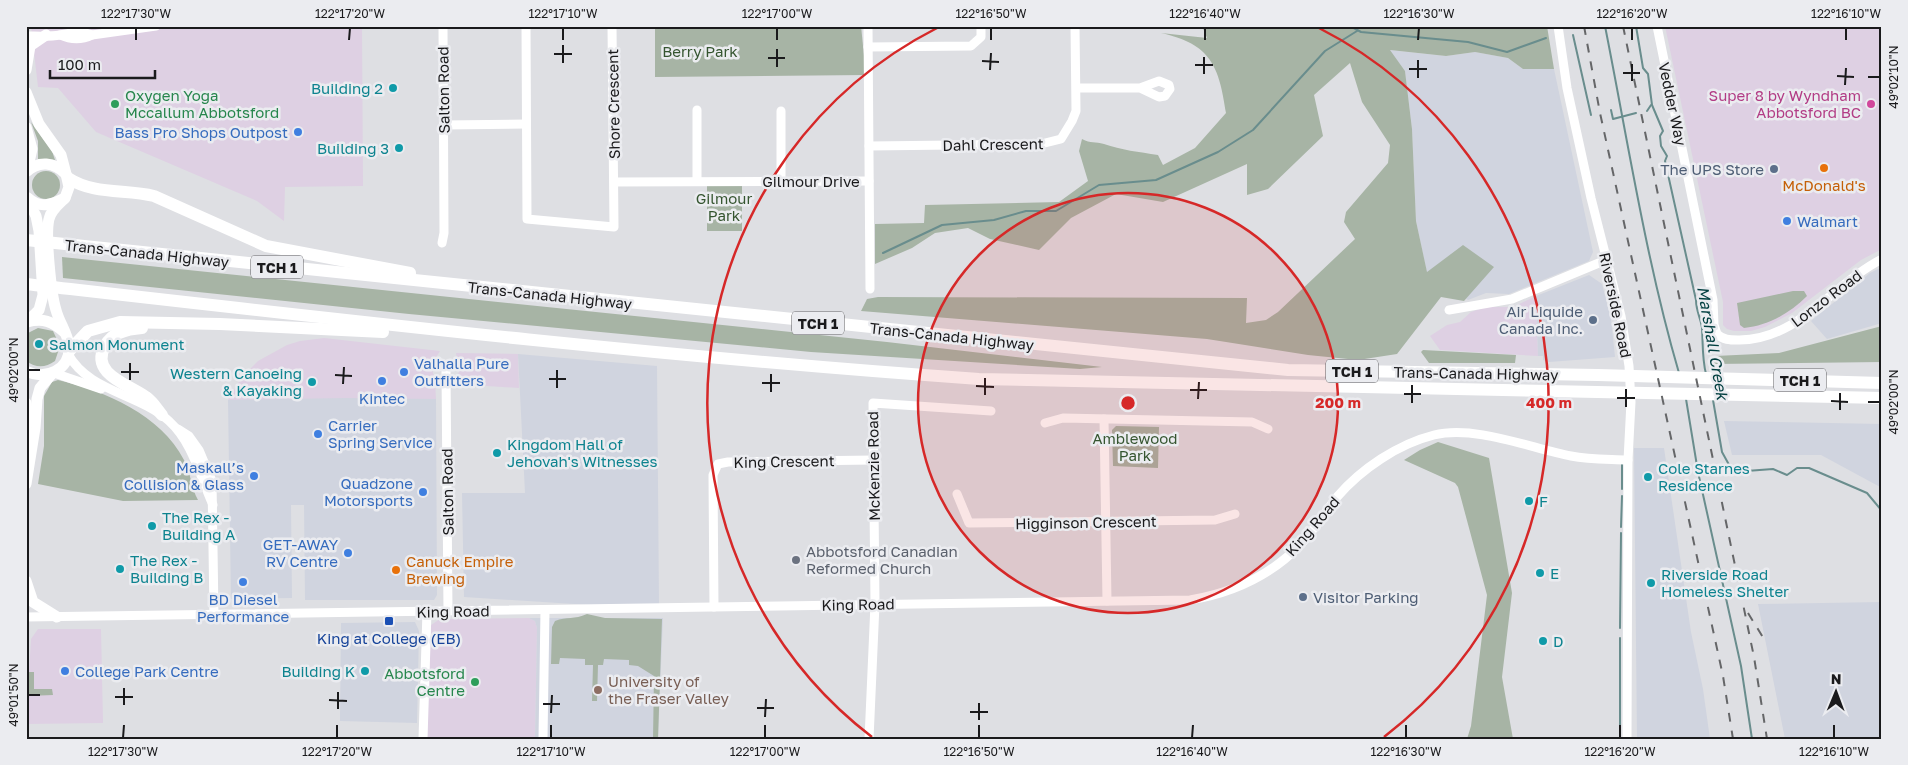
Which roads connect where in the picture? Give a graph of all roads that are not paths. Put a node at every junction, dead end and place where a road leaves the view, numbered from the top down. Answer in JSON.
{"nodes":[{"id":1,"x":156,"y":26,"type":"edge"},
{"id":2,"x":443,"y":26,"type":"edge"},
{"id":3,"x":526,"y":26,"type":"edge"},
{"id":4,"x":612,"y":26,"type":"edge"},
{"id":5,"x":868,"y":26,"type":"edge"},
{"id":6,"x":980,"y":26,"type":"edge"},
{"id":7,"x":1075,"y":26,"type":"edge"},
{"id":8,"x":1558,"y":26,"type":"edge"},
{"id":9,"x":1657,"y":26,"type":"edge"},
{"id":10,"x":26,"y":36,"type":"edge"},
{"id":11,"x":46,"y":36,"type":"junction"},
{"id":12,"x":868,"y":47,"type":"junction"},
{"id":13,"x":26,"y":70,"type":"edge"},
{"id":14,"x":1077,"y":88,"type":"junction"},
{"id":15,"x":1140,"y":88,"type":"dead end"},
{"id":16,"x":26,"y":92,"type":"edge"},
{"id":17,"x":697,"y":110,"type":"dead end"},
{"id":18,"x":781,"y":110,"type":"dead end"},
{"id":19,"x":526,"y":124,"type":"junction"},
{"id":20,"x":444,"y":125,"type":"junction"},
{"id":21,"x":26,"y":127,"type":"edge"},
{"id":22,"x":869,"y":146,"type":"junction"},
{"id":23,"x":27,"y":171,"type":"edge"},
{"id":24,"x":67,"y":176,"type":"junction"},
{"id":25,"x":697,"y":181,"type":"junction"},
{"id":26,"x":781,"y":181,"type":"junction"},
{"id":27,"x":869,"y":181,"type":"junction"},
{"id":28,"x":614,"y":182,"type":"junction"},
{"id":29,"x":26,"y":197,"type":"edge"},
{"id":30,"x":65,"y":198,"type":"junction"},
{"id":31,"x":43,"y":223,"type":"junction"},
{"id":32,"x":26,"y":240,"type":"edge"},
{"id":33,"x":442,"y":243,"type":"dead end"},
{"id":34,"x":1882,"y":259,"type":"edge"},
{"id":35,"x":1606,"y":260,"type":"junction"},
{"id":36,"x":47,"y":275,"type":"junction"},
{"id":37,"x":26,"y":284,"type":"edge"},
{"id":38,"x":870,"y":289,"type":"dead end"},
{"id":39,"x":528,"y":293,"type":"junction"},
{"id":40,"x":1713,"y":300,"type":"joint"},
{"id":41,"x":1449,"y":310,"type":"dead end"},
{"id":42,"x":27,"y":323,"type":"edge"},
{"id":43,"x":220,"y":324,"type":"junction"},
{"id":44,"x":424,"y":330,"type":"junction"},
{"id":45,"x":65,"y":334,"type":"junction"},
{"id":46,"x":69,"y":352,"type":"junction"},
{"id":47,"x":26,"y":371,"type":"edge"},
{"id":48,"x":446,"y":372,"type":"dead end"},
{"id":49,"x":53,"y":374,"type":"junction"},
{"id":50,"x":1882,"y":376,"type":"edge"},
{"id":51,"x":1737,"y":379,"type":"junction"},
{"id":52,"x":1882,"y":383,"type":"edge"},
{"id":53,"x":122,"y":394,"type":"junction"},
{"id":54,"x":1882,"y":398,"type":"edge"},
{"id":55,"x":26,"y":403,"type":"edge"},
{"id":56,"x":992,"y":411,"type":"dead end"},
{"id":57,"x":162,"y":415,"type":"junction"},
{"id":58,"x":1104,"y":419,"type":"junction"},
{"id":59,"x":1045,"y":423,"type":"dead end"},
{"id":60,"x":26,"y":427,"type":"edge"},
{"id":61,"x":1268,"y":429,"type":"dead end"},
{"id":62,"x":873,"y":460,"type":"junction"},
{"id":63,"x":1628,"y":460,"type":"junction"},
{"id":64,"x":26,"y":484,"type":"edge"},
{"id":65,"x":957,"y":494,"type":"dead end"},
{"id":66,"x":1234,"y":514,"type":"dead end"},
{"id":67,"x":1106,"y":522,"type":"junction"},
{"id":68,"x":26,"y":581,"type":"edge"},
{"id":69,"x":1107,"y":601,"type":"junction"},
{"id":70,"x":875,"y":604,"type":"junction"},
{"id":71,"x":714,"y":607,"type":"junction"},
{"id":72,"x":545,"y":610,"type":"junction"},
{"id":73,"x":427,"y":611,"type":"junction"},
{"id":74,"x":448,"y":611,"type":"junction"},
{"id":75,"x":214,"y":614,"type":"junction"},
{"id":76,"x":26,"y":617,"type":"edge"},
{"id":77,"x":57,"y":617,"type":"junction"},
{"id":78,"x":423,"y":739,"type":"edge"},
{"id":79,"x":543,"y":739,"type":"edge"},
{"id":80,"x":869,"y":739,"type":"edge"},
{"id":81,"x":1628,"y":739,"type":"edge"}],
"edges":[{"from":1,"to":11,"type":"street"},
{"from":2,"to":20,"type":"street","name":"Salton Road"},
{"from":3,"to":19,"type":"street"},
{"from":4,"to":28,"type":"street","name":"Shore Crescent"},
{"from":5,"to":12,"type":"street"},
{"from":6,"to":12,"type":"street"},
{"from":7,"to":14,"type":"street","name":"Dahl Crescent"},
{"from":8,"to":35,"type":"street","name":"Riverside Road"},
{"from":9,"to":40,"type":"street","name":"Vedder Way"},
{"from":10,"to":11,"type":"street"},
{"from":11,"to":13,"type":"main road"},
{"from":12,"to":22,"type":"street"},
{"from":14,"to":15,"type":"street"},
{"from":14,"to":22,"type":"street","name":"Dahl Crescent"},
{"from":16,"to":24,"type":"main road"},
{"from":17,"to":25,"type":"street"},
{"from":18,"to":26,"type":"street"},
{"from":19,"to":20,"type":"street"},
{"from":19,"to":28,"type":"street"},
{"from":20,"to":33,"type":"street","name":"Salton Road"},
{"from":21,"to":23,"type":"main road"},
{"from":22,"to":27,"type":"street"},
{"from":23,"to":24,"type":"main road"},
{"from":24,"to":30,"type":"main road"},
{"from":24,"to":39,"type":"highway"},
{"from":25,"to":26,"type":"street","name":"Gilmour Drive"},
{"from":25,"to":28,"type":"street","name":"Gilmour Drive"},
{"from":26,"to":27,"type":"street","name":"Gilmour Drive"},
{"from":27,"to":38,"type":"street"},
{"from":29,"to":30,"type":"main road"},
{"from":29,"to":31,"type":"main road"},
{"from":30,"to":31,"type":"main road"},
{"from":31,"to":36,"type":"main road"},
{"from":32,"to":39,"type":"highway","name":"Trans-Canada Highway","number":"TCH 1"},
{"from":34,"to":40,"type":"street","name":"Lonzo Road"},
{"from":35,"to":41,"type":"street"},
{"from":35,"to":63,"type":"street","name":"Riverside Road"},
{"from":36,"to":42,"type":"main road"},
{"from":36,"to":45,"type":"main road"},
{"from":37,"to":44,"type":"highway","name":"Trans-Canada Highway","number":"TCH 1"},
{"from":39,"to":51,"type":"highway","name":"Trans-Canada Highway","number":"TCH 1"},
{"from":42,"to":45,"type":"main road"},
{"from":43,"to":44,"type":"highway"},
{"from":43,"to":46,"type":"highway"},
{"from":43,"to":57,"type":"highway"},
{"from":44,"to":54,"type":"highway","name":"Trans-Canada Highway","number":"TCH 1"},
{"from":45,"to":46,"type":"main road"},
{"from":46,"to":49,"type":"main road"},
{"from":46,"to":53,"type":"street"},
{"from":47,"to":49,"type":"main road"},
{"from":48,"to":74,"type":"street","name":"Salton Road"},
{"from":49,"to":53,"type":"street"},
{"from":49,"to":64,"type":"main road"},
{"from":50,"to":51,"type":"highway"},
{"from":51,"to":52,"type":"highway","name":"Trans-Canada Highway","number":"TCH 1"},
{"from":53,"to":57,"type":"street"},
{"from":55,"to":60,"type":"main road"},
{"from":56,"to":62,"type":"street","name":"McKenzie Road"},
{"from":57,"to":75,"type":"street"},
{"from":58,"to":59,"type":"street"},
{"from":58,"to":61,"type":"street"},
{"from":58,"to":67,"type":"street"},
{"from":62,"to":70,"type":"street","name":"McKenzie Road"},
{"from":62,"to":71,"type":"street","name":"King Crescent"},
{"from":63,"to":69,"type":"street","name":"King Road"},
{"from":63,"to":81,"type":"street","name":"Riverside Road"},
{"from":65,"to":67,"type":"street","name":"Higginson Crescent"},
{"from":66,"to":67,"type":"street","name":"Higginson Crescent"},
{"from":67,"to":69,"type":"street"},
{"from":68,"to":77,"type":"main road"},
{"from":69,"to":70,"type":"street","name":"King Road"},
{"from":70,"to":71,"type":"street","name":"King Road"},
{"from":70,"to":80,"type":"street","name":"McKenzie Road"},
{"from":71,"to":72,"type":"street","name":"King Road"},
{"from":72,"to":74,"type":"street","name":"King Road"},
{"from":72,"to":79,"type":"street"},
{"from":73,"to":74,"type":"street","name":"King Road"},
{"from":73,"to":75,"type":"street","name":"King Road"},
{"from":73,"to":78,"type":"street"},
{"from":75,"to":77,"type":"street","name":"King Road"},
{"from":76,"to":77,"type":"street","name":"King Road"}]}
